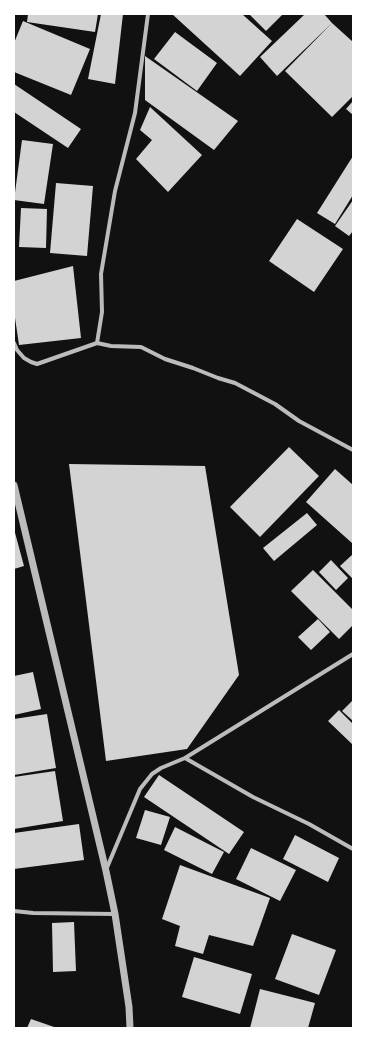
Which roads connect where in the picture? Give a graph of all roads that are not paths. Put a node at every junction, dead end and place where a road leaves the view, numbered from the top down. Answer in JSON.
{"nodes":[{"id":1,"x":148,"y":14,"type":"edge"},
{"id":2,"x":14,"y":343,"type":"edge"},
{"id":3,"x":96,"y":343,"type":"junction"},
{"id":4,"x":353,"y":450,"type":"edge"},
{"id":5,"x":14,"y":485,"type":"edge"},
{"id":6,"x":353,"y":654,"type":"edge"},
{"id":7,"x":185,"y":758,"type":"junction"},
{"id":8,"x":353,"y":849,"type":"edge"},
{"id":9,"x":106,"y":871,"type":"junction"},
{"id":10,"x":14,"y":911,"type":"edge"},
{"id":11,"x":115,"y":914,"type":"junction"},
{"id":12,"x":130,"y":1028,"type":"edge"}],
"edges":[{"from":1,"to":3,"type":"street"},
{"from":2,"to":3,"type":"street"},
{"from":3,"to":4,"type":"street"},
{"from":5,"to":9,"type":"street"},
{"from":6,"to":7,"type":"street"},
{"from":7,"to":8,"type":"street"},
{"from":7,"to":9,"type":"street"},
{"from":9,"to":11,"type":"street"},
{"from":10,"to":11,"type":"street"},
{"from":11,"to":12,"type":"street"}]}
